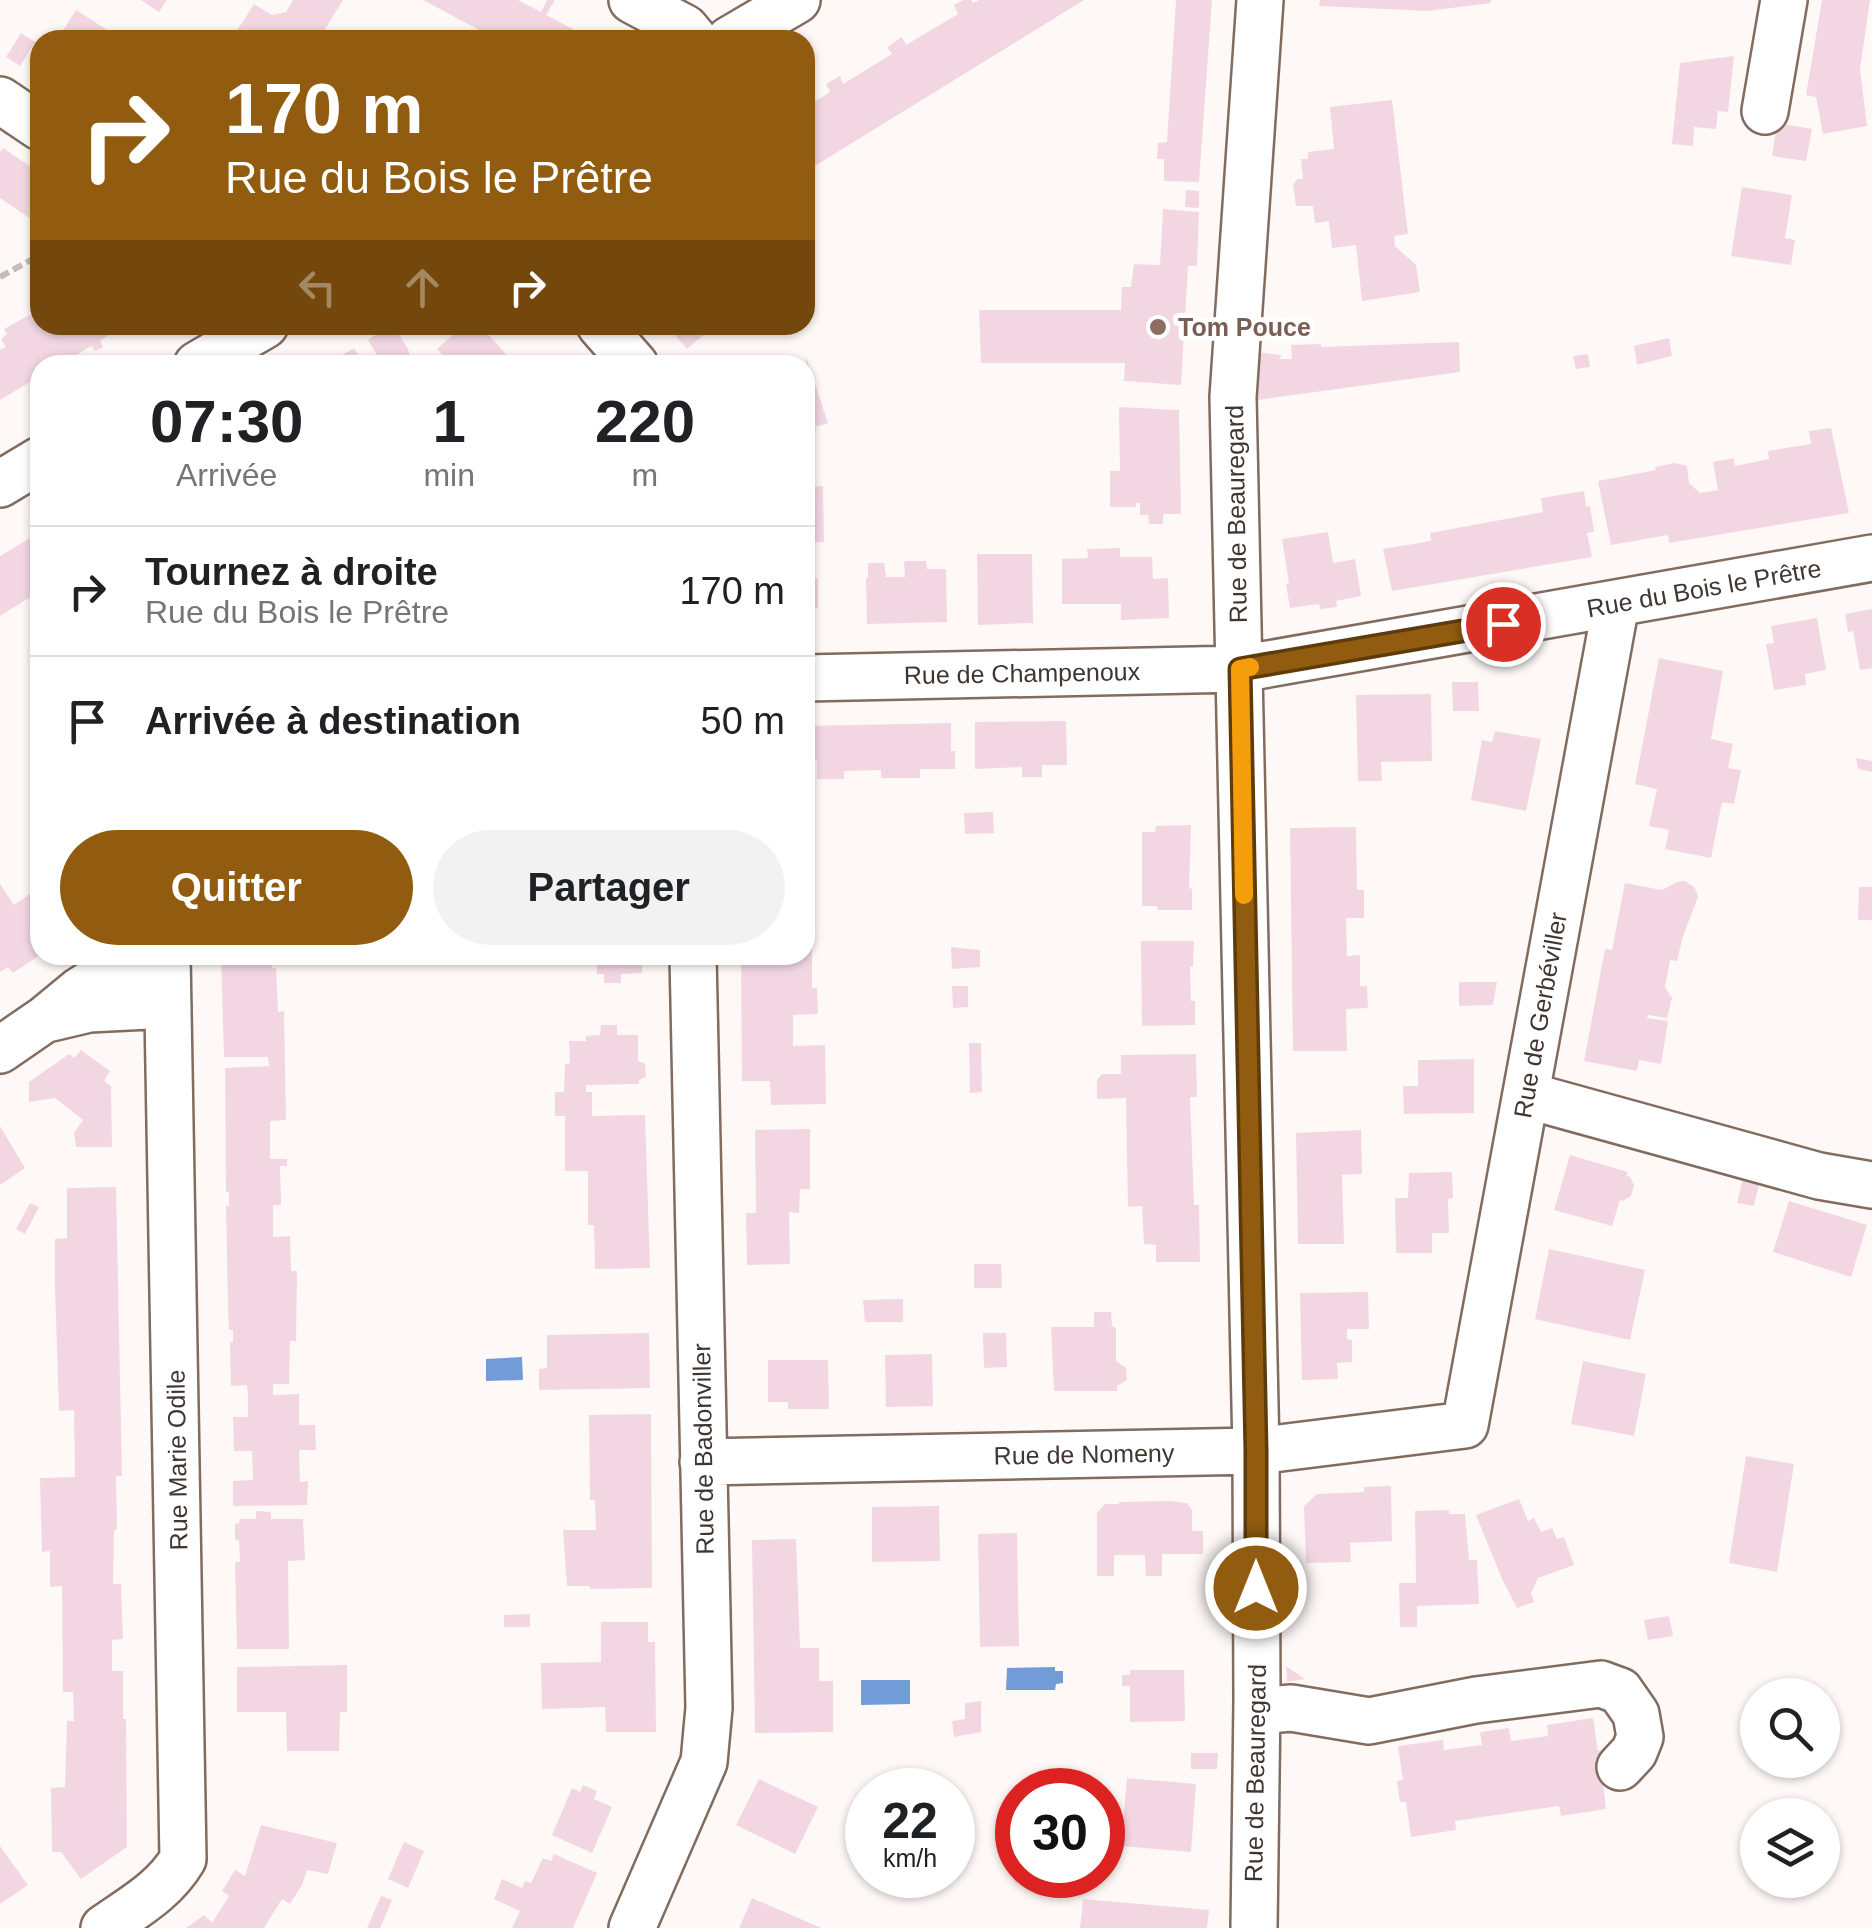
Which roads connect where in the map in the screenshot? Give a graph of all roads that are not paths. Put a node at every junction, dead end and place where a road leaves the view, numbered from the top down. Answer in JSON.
{"nodes":[{"id":1,"x":632,"y":0,"type":"edge"},
{"id":2,"x":798,"y":0,"type":"edge"},
{"id":3,"x":1260,"y":0,"type":"edge"},
{"id":4,"x":1784,"y":0,"type":"edge"},
{"id":5,"x":687,"y":30,"type":"edge"},
{"id":6,"x":747,"y":30,"type":"edge"},
{"id":7,"x":0,"y":100,"type":"edge"},
{"id":8,"x":1765,"y":111,"type":"dead end"},
{"id":9,"x":30,"y":121,"type":"edge"},
{"id":10,"x":248,"y":335,"type":"edge"},
{"id":11,"x":609,"y":335,"type":"edge"},
{"id":12,"x":214,"y":355,"type":"edge"},
{"id":13,"x":626,"y":355,"type":"edge"},
{"id":14,"x":30,"y":466,"type":"edge"},
{"id":15,"x":0,"y":484,"type":"edge"},
{"id":16,"x":1872,"y":558,"type":"edge"},
{"id":17,"x":1616,"y":604,"type":"junction"},
{"id":18,"x":1240,"y":669,"type":"junction"},
{"id":19,"x":815,"y":678,"type":"edge"},
{"id":20,"x":123,"y":965,"type":"edge"},
{"id":21,"x":167,"y":965,"type":"edge"},
{"id":22,"x":693,"y":965,"type":"edge"},
{"id":23,"x":168,"y":1005,"type":"junction"},
{"id":24,"x":45,"y":1019,"type":"junction"},
{"id":25,"x":0,"y":1050,"type":"edge"},
{"id":26,"x":1526,"y":1095,"type":"junction"},
{"id":27,"x":1872,"y":1186,"type":"edge"},
{"id":28,"x":1464,"y":1426,"type":"joint"},
{"id":29,"x":1256,"y":1451,"type":"junction"},
{"id":30,"x":703,"y":1462,"type":"junction"},
{"id":31,"x":1256,"y":1711,"type":"junction"},
{"id":32,"x":1620,"y":1768,"type":"dead end"},
{"id":33,"x":104,"y":1928,"type":"edge"},
{"id":34,"x":632,"y":1928,"type":"edge"},
{"id":35,"x":1254,"y":1928,"type":"edge"}],
"edges":[{"from":1,"to":5,"type":"street"},
{"from":2,"to":6,"type":"street"},
{"from":3,"to":18,"type":"street","name":"Rue de Beauregard"},
{"from":4,"to":8,"type":"street"},
{"from":7,"to":9,"type":"street"},
{"from":10,"to":12,"type":"street"},
{"from":11,"to":13,"type":"street"},
{"from":14,"to":15,"type":"street"},
{"from":16,"to":17,"type":"street","name":"Rue du Bois le Prêtre"},
{"from":17,"to":18,"type":"street","name":"Rue du Bois le Prêtre"},
{"from":17,"to":26,"type":"street","name":"Rue de Gerbéviller"},
{"from":18,"to":19,"type":"street","name":"Rue de Champenoux"},
{"from":18,"to":29,"type":"street","name":"Rue de Beauregard"},
{"from":20,"to":24,"type":"street"},
{"from":21,"to":23,"type":"street","name":"Rue Marie Odile"},
{"from":22,"to":30,"type":"street","name":"Rue de Badonviller"},
{"from":23,"to":24,"type":"street"},
{"from":23,"to":33,"type":"street","name":"Rue Marie Odile"},
{"from":24,"to":25,"type":"street"},
{"from":26,"to":27,"type":"street"},
{"from":26,"to":28,"type":"street","name":"Rue de Gerbéviller"},
{"from":28,"to":29,"type":"street","name":"Rue de Nomeny"},
{"from":29,"to":30,"type":"street","name":"Rue de Nomeny"},
{"from":29,"to":31,"type":"street","name":"Rue de Beauregard"},
{"from":30,"to":34,"type":"street","name":"Rue de Badonviller"},
{"from":31,"to":32,"type":"street"},
{"from":31,"to":35,"type":"street","name":"Rue de Beauregard"}]}
